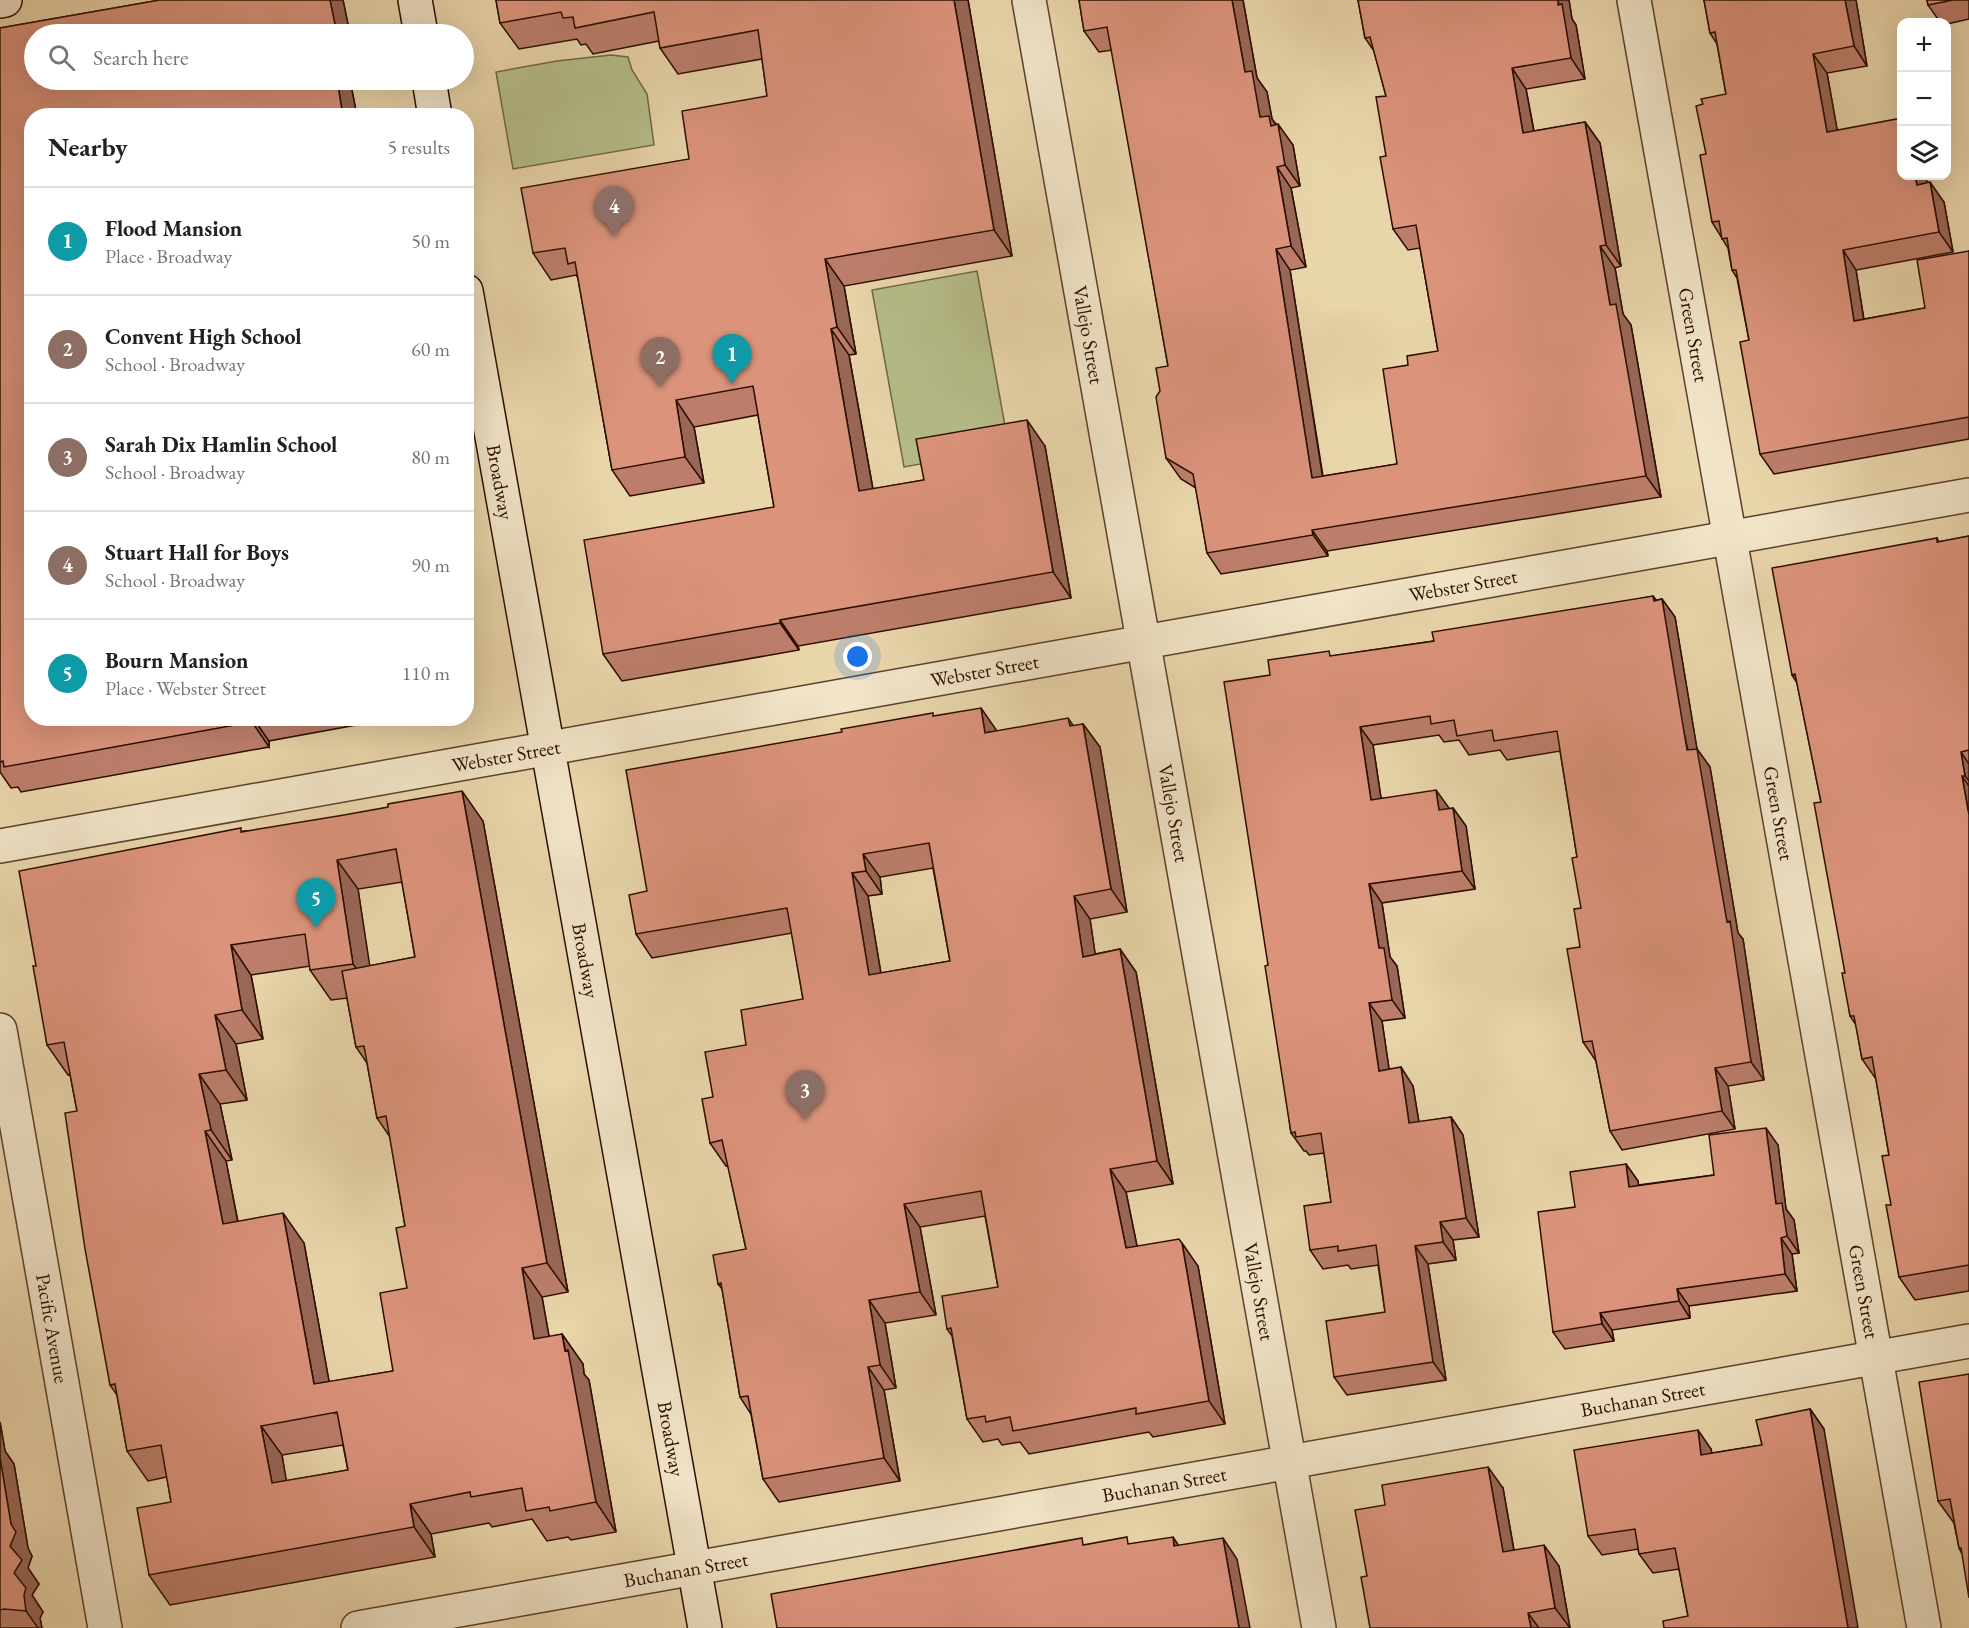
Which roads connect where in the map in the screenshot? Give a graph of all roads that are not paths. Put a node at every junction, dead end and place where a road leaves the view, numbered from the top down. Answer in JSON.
{"nodes":[{"id":1,"x":5,"y":0,"type":"edge"},
{"id":2,"x":415,"y":0,"type":"edge"},
{"id":3,"x":1029,"y":0,"type":"edge"},
{"id":4,"x":1634,"y":0,"type":"edge"},
{"id":5,"x":0,"y":1,"type":"edge"},
{"id":6,"x":419,"y":24,"type":"edge"},
{"id":7,"x":431,"y":90,"type":"edge"},
{"id":8,"x":434,"y":108,"type":"edge"},
{"id":9,"x":474,"y":336,"type":"edge"},
{"id":10,"x":1969,"y":495,"type":"edge"},
{"id":11,"x":1730,"y":538,"type":"junction"},
{"id":12,"x":1143,"y":643,"type":"junction"},
{"id":13,"x":548,"y":749,"type":"junction"},
{"id":14,"x":0,"y":846,"type":"edge"},
{"id":15,"x":0,"y":1030,"type":"edge"},
{"id":16,"x":1969,"y":1341,"type":"edge"},
{"id":17,"x":1875,"y":1358,"type":"junction"},
{"id":18,"x":1289,"y":1462,"type":"junction"},
{"id":19,"x":694,"y":1568,"type":"junction"},
{"id":20,"x":105,"y":1628,"type":"edge"},
{"id":21,"x":358,"y":1628,"type":"edge"},
{"id":22,"x":705,"y":1628,"type":"edge"},
{"id":23,"x":1319,"y":1628,"type":"edge"},
{"id":24,"x":1924,"y":1628,"type":"edge"}],
"edges":[{"from":1,"to":5,"type":"street"},
{"from":2,"to":6,"type":"street"},
{"from":3,"to":12,"type":"street","name":"Vallejo Street"},
{"from":4,"to":11,"type":"street","name":"Green Street"},
{"from":7,"to":8,"type":"street"},
{"from":9,"to":13,"type":"street","name":"Broadway"},
{"from":10,"to":11,"type":"street","name":"Webster Street"},
{"from":11,"to":12,"type":"street","name":"Webster Street"},
{"from":11,"to":17,"type":"street","name":"Green Street"},
{"from":12,"to":13,"type":"street","name":"Webster Street"},
{"from":12,"to":18,"type":"street","name":"Vallejo Street"},
{"from":13,"to":14,"type":"street","name":"Webster Street"},
{"from":13,"to":19,"type":"street","name":"Broadway"},
{"from":15,"to":20,"type":"street","name":"Pacific Avenue"},
{"from":16,"to":17,"type":"street","name":"Buchanan Street"},
{"from":17,"to":18,"type":"street","name":"Buchanan Street"},
{"from":17,"to":24,"type":"street","name":"Green Street"},
{"from":18,"to":19,"type":"street","name":"Buchanan Street"},
{"from":18,"to":23,"type":"street","name":"Vallejo Street"},
{"from":19,"to":21,"type":"street","name":"Buchanan Street"},
{"from":19,"to":22,"type":"street","name":"Broadway"}]}
